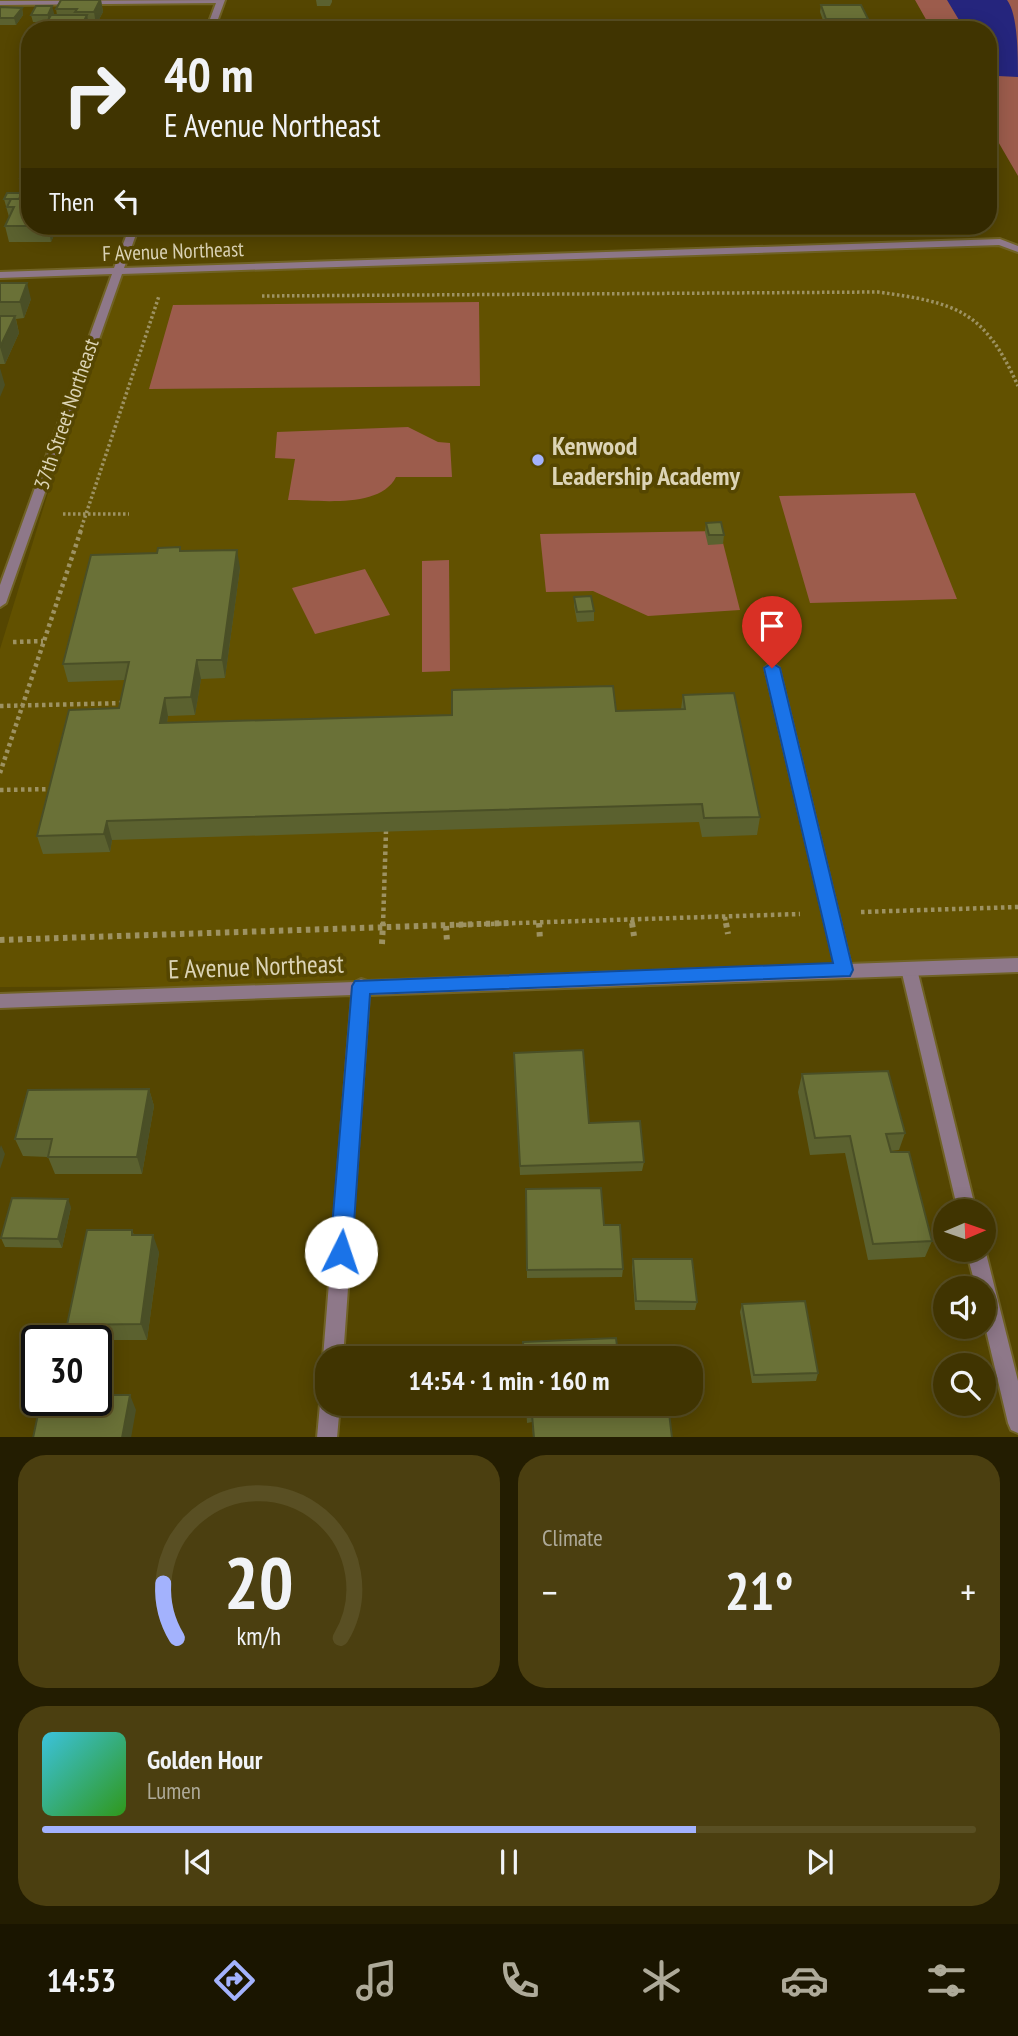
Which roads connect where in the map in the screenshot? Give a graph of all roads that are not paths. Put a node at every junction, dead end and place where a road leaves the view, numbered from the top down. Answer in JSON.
{"nodes":[{"id":1,"x":221,"y":0,"type":"edge"},
{"id":2,"x":0,"y":4,"type":"edge"},
{"id":3,"x":213,"y":21,"type":"edge"},
{"id":4,"x":130,"y":235,"type":"edge"},
{"id":5,"x":1018,"y":249,"type":"edge"},
{"id":6,"x":116,"y":272,"type":"junction"},
{"id":7,"x":0,"y":275,"type":"edge"},
{"id":8,"x":0,"y":603,"type":"edge"},
{"id":9,"x":772,"y":668,"type":"dead end"},
{"id":10,"x":1018,"y":965,"type":"edge"},
{"id":11,"x":909,"y":969,"type":"junction"},
{"id":12,"x":844,"y":970,"type":"junction"},
{"id":13,"x":361,"y":986,"type":"junction"},
{"id":14,"x":0,"y":1001,"type":"edge"},
{"id":15,"x":964,"y":1199,"type":"edge"},
{"id":16,"x":979,"y":1262,"type":"edge"},
{"id":17,"x":334,"y":1346,"type":"edge"},
{"id":18,"x":329,"y":1416,"type":"edge"},
{"id":19,"x":1018,"y":1423,"type":"edge"},
{"id":20,"x":327,"y":1437,"type":"edge"}],
"edges":[{"from":1,"to":2,"type":"street"},
{"from":1,"to":3,"type":"street"},
{"from":4,"to":6,"type":"street","name":"37th Street Northeast"},
{"from":5,"to":6,"type":"street","name":"F Avenue Northeast"},
{"from":6,"to":7,"type":"street","name":"F Avenue Northeast"},
{"from":6,"to":8,"type":"street","name":"37th Street Northeast"},
{"from":9,"to":12,"type":"street"},
{"from":10,"to":11,"type":"street","name":"E Avenue Northeast"},
{"from":11,"to":12,"type":"street","name":"E Avenue Northeast"},
{"from":11,"to":15,"type":"street"},
{"from":12,"to":13,"type":"street","name":"E Avenue Northeast"},
{"from":13,"to":14,"type":"street","name":"E Avenue Northeast"},
{"from":13,"to":17,"type":"street"},
{"from":16,"to":19,"type":"street"},
{"from":18,"to":20,"type":"street"}]}
